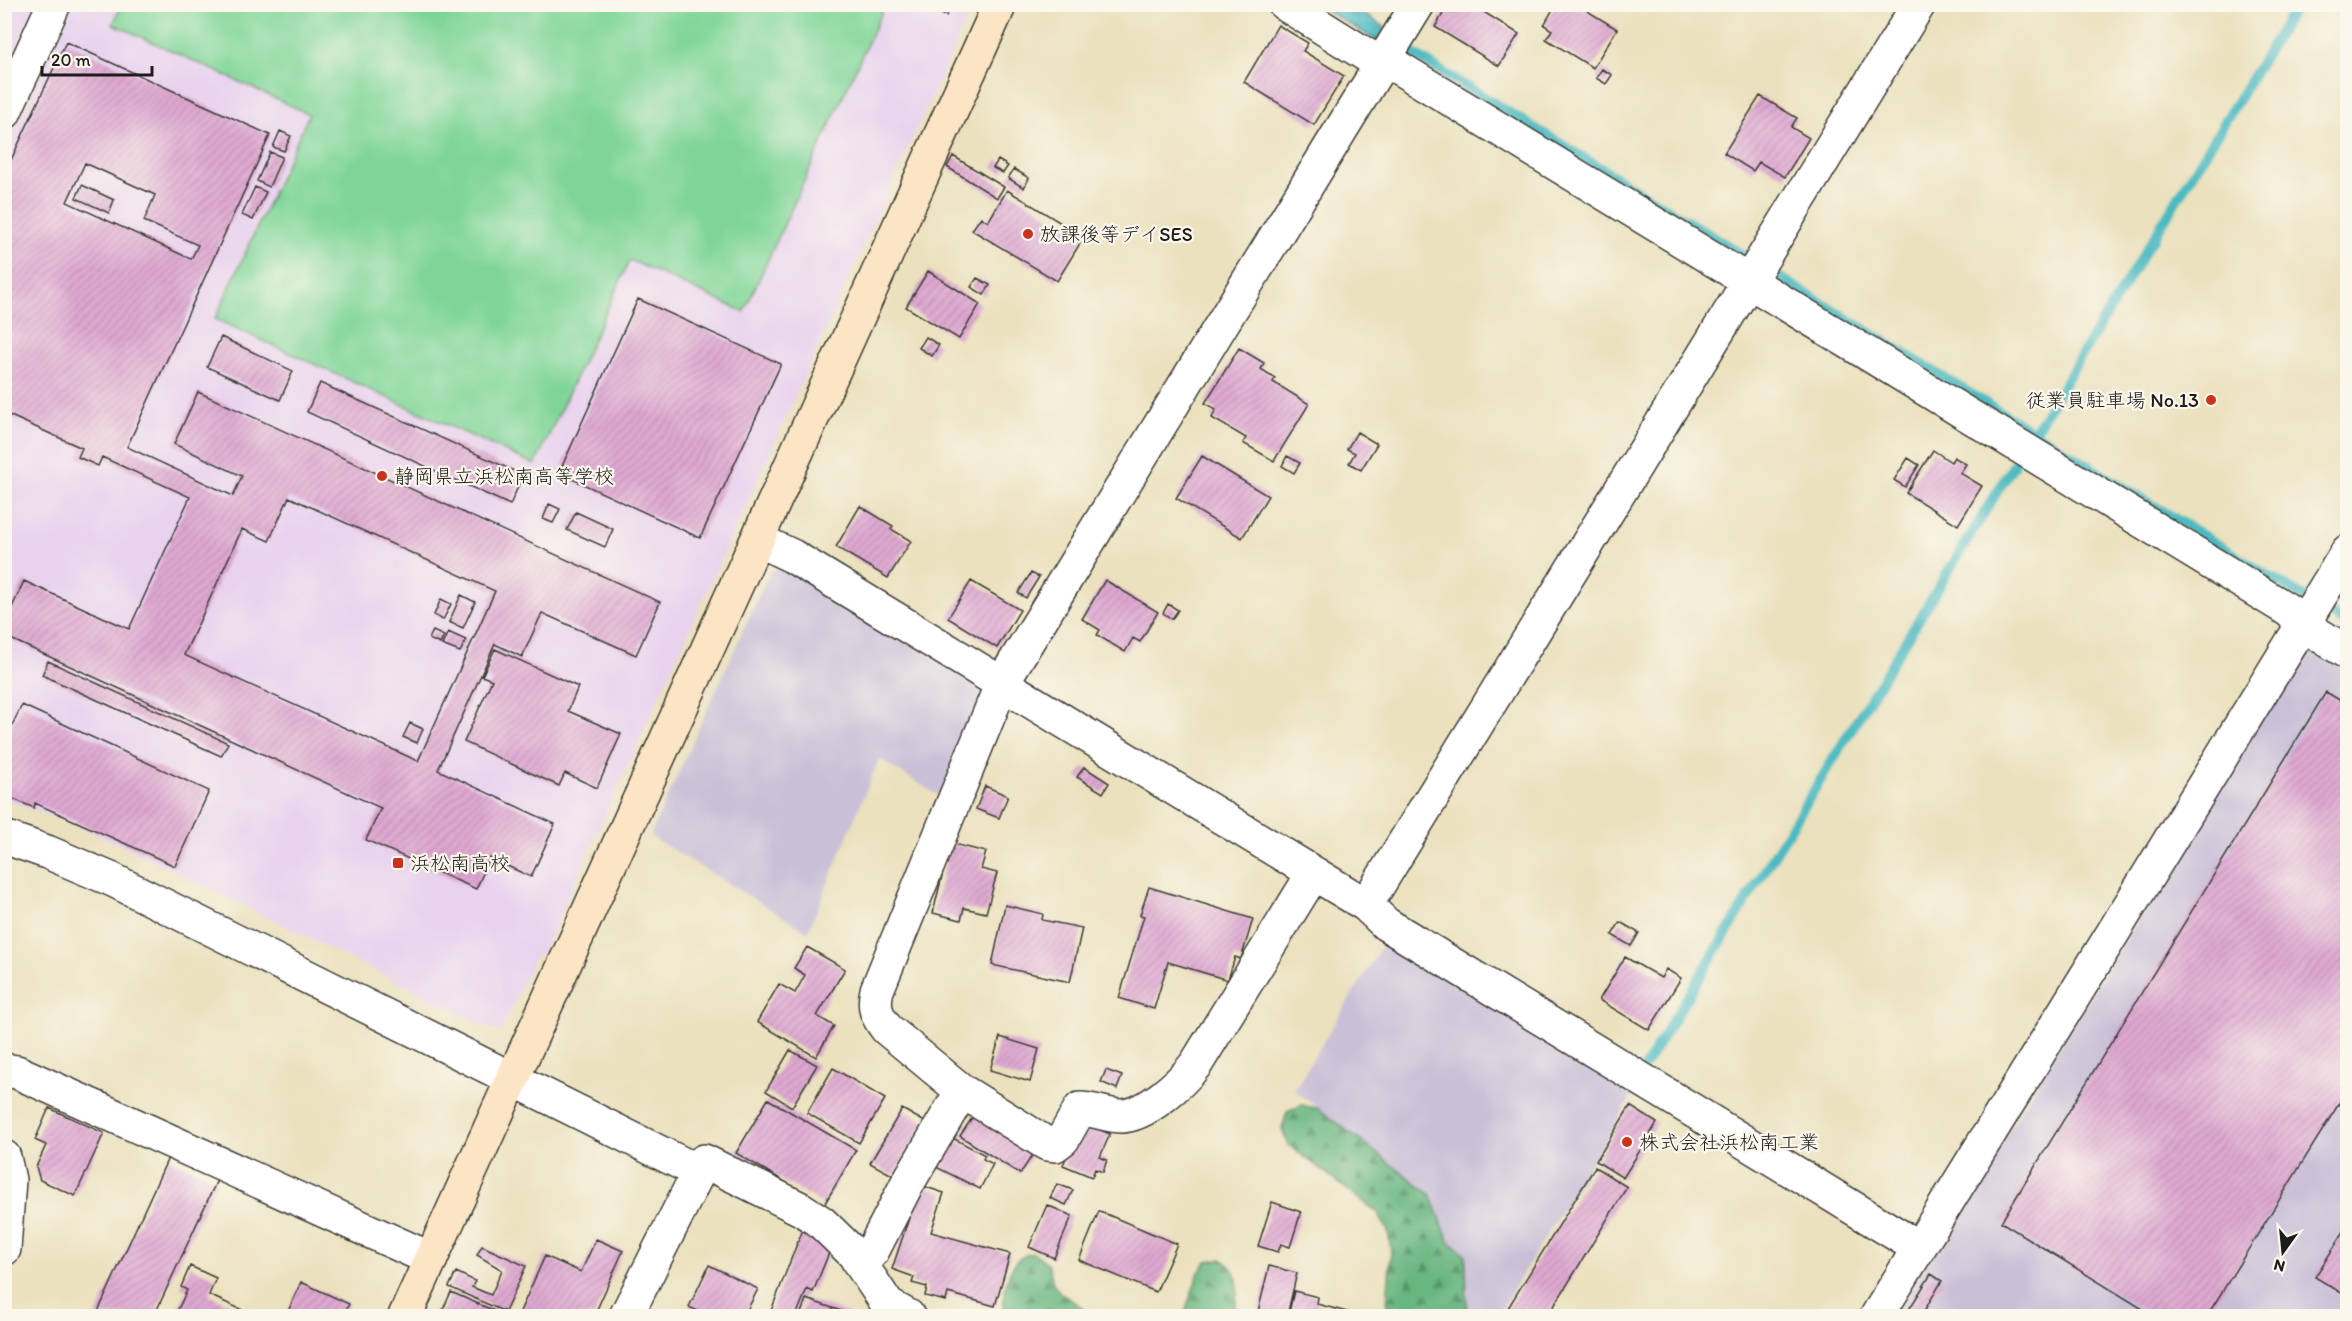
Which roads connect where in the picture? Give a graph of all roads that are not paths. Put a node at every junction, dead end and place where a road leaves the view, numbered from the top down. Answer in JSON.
{"nodes":[{"id":1,"x":54,"y":4,"type":"edge"},
{"id":2,"x":1000,"y":4,"type":"edge"},
{"id":3,"x":1285,"y":4,"type":"edge"},
{"id":4,"x":1919,"y":4,"type":"edge"},
{"id":5,"x":1401,"y":28,"type":"edge"},
{"id":6,"x":4,"y":113,"type":"edge"},
{"id":7,"x":1756,"y":270,"type":"junction"},
{"id":8,"x":758,"y":540,"type":"junction"},
{"id":9,"x":2348,"y":551,"type":"edge"},
{"id":10,"x":2311,"y":610,"type":"junction"},
{"id":11,"x":2348,"y":652,"type":"edge"},
{"id":12,"x":1002,"y":683,"type":"junction"},
{"id":13,"x":4,"y":837,"type":"edge"},
{"id":14,"x":1313,"y":874,"type":"junction"},
{"id":15,"x":1366,"y":905,"type":"junction"},
{"id":16,"x":4,"y":1070,"type":"edge"},
{"id":17,"x":513,"y":1079,"type":"junction"},
{"id":18,"x":962,"y":1090,"type":"junction"},
{"id":19,"x":4,"y":1157,"type":"edge"},
{"id":20,"x":699,"y":1172,"type":"junction"},
{"id":21,"x":1919,"y":1248,"type":"junction"},
{"id":22,"x":4,"y":1250,"type":"edge"},
{"id":23,"x":431,"y":1259,"type":"junction"},
{"id":24,"x":858,"y":1261,"type":"junction"},
{"id":25,"x":405,"y":1317,"type":"edge"},
{"id":26,"x":626,"y":1317,"type":"edge"},
{"id":27,"x":908,"y":1317,"type":"edge"},
{"id":28,"x":1877,"y":1317,"type":"edge"}],
"edges":[{"from":1,"to":6,"type":"street"},
{"from":2,"to":8,"type":"street"},
{"from":3,"to":5,"type":"street"},
{"from":4,"to":7,"type":"street"},
{"from":5,"to":7,"type":"street"},
{"from":5,"to":12,"type":"street"},
{"from":7,"to":10,"type":"street"},
{"from":7,"to":15,"type":"street"},
{"from":8,"to":12,"type":"street"},
{"from":8,"to":17,"type":"street"},
{"from":9,"to":10,"type":"street"},
{"from":10,"to":11,"type":"street"},
{"from":10,"to":21,"type":"street"},
{"from":12,"to":14,"type":"street"},
{"from":12,"to":18,"type":"street"},
{"from":13,"to":17,"type":"street"},
{"from":14,"to":15,"type":"street"},
{"from":14,"to":18,"type":"street"},
{"from":15,"to":21,"type":"street"},
{"from":16,"to":23,"type":"street"},
{"from":17,"to":20,"type":"street"},
{"from":17,"to":23,"type":"street"},
{"from":18,"to":24,"type":"street"},
{"from":19,"to":22,"type":"street"},
{"from":20,"to":24,"type":"street"},
{"from":20,"to":26,"type":"street"},
{"from":21,"to":28,"type":"street"},
{"from":23,"to":25,"type":"street"},
{"from":24,"to":27,"type":"street"}]}
